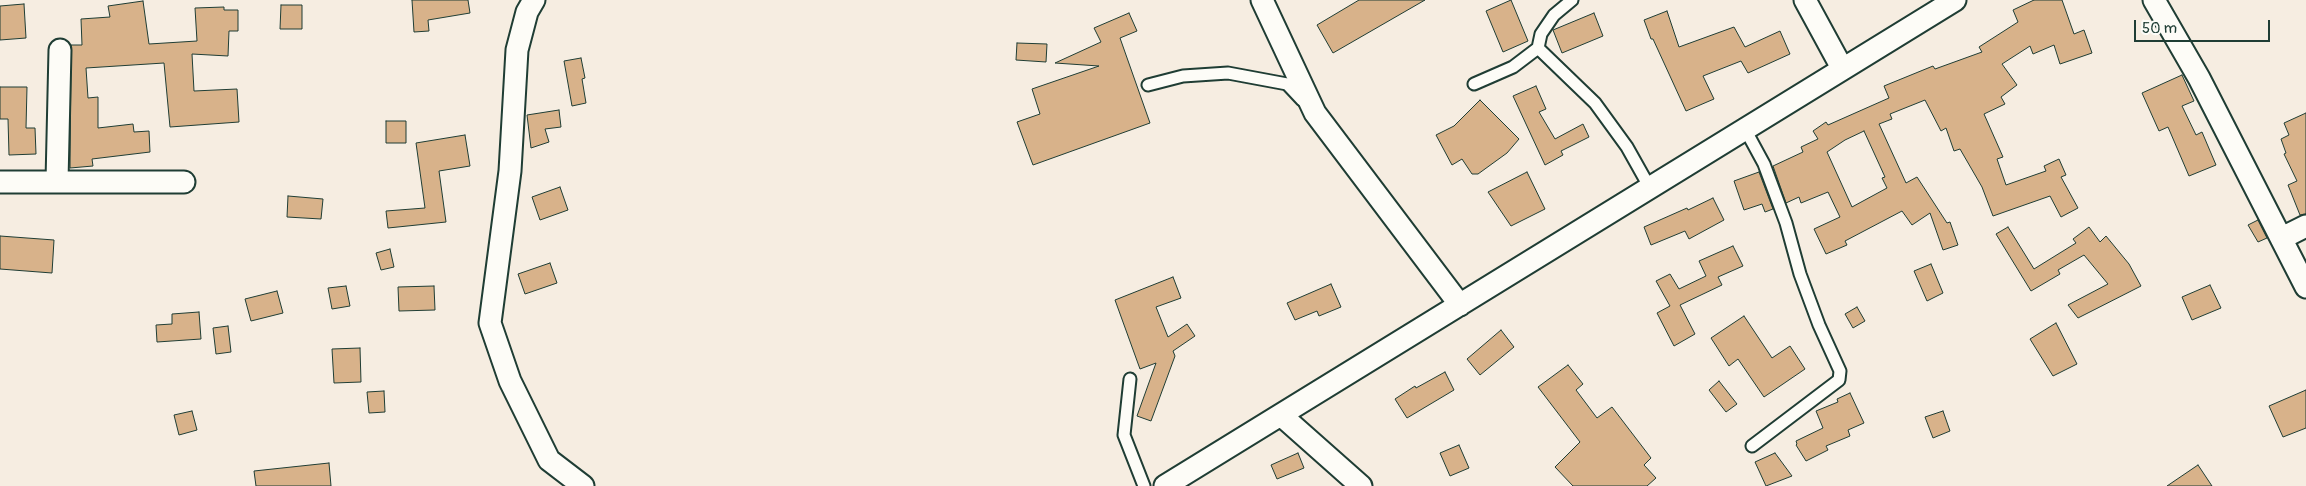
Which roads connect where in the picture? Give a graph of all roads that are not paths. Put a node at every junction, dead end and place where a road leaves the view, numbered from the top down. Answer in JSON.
{"nodes":[{"id":1,"x":534,"y":0,"type":"edge"},
{"id":2,"x":1262,"y":0,"type":"edge"},
{"id":3,"x":1572,"y":0,"type":"edge"},
{"id":4,"x":1805,"y":0,"type":"edge"},
{"id":5,"x":1955,"y":0,"type":"edge"},
{"id":6,"x":2154,"y":0,"type":"edge"},
{"id":7,"x":1538,"y":48,"type":"junction"},
{"id":8,"x":60,"y":50,"type":"dead end"},
{"id":9,"x":1842,"y":68,"type":"junction"},
{"id":10,"x":1474,"y":84,"type":"dead end"},
{"id":11,"x":1148,"y":86,"type":"dead end"},
{"id":12,"x":1315,"y":114,"type":"junction"},
{"id":13,"x":1745,"y":129,"type":"junction"},
{"id":14,"x":57,"y":181,"type":"junction"},
{"id":15,"x":0,"y":182,"type":"edge"},
{"id":16,"x":184,"y":182,"type":"dead end"},
{"id":17,"x":1650,"y":188,"type":"junction"},
{"id":18,"x":2306,"y":226,"type":"edge"},
{"id":19,"x":2282,"y":238,"type":"junction"},
{"id":20,"x":2306,"y":287,"type":"edge"},
{"id":21,"x":1460,"y":305,"type":"junction"},
{"id":22,"x":1130,"y":379,"type":"dead end"},
{"id":23,"x":1282,"y":416,"type":"junction"},
{"id":24,"x":1752,"y":446,"type":"dead end"},
{"id":25,"x":583,"y":486,"type":"edge"},
{"id":26,"x":1144,"y":486,"type":"edge"},
{"id":27,"x":1165,"y":486,"type":"edge"},
{"id":28,"x":1361,"y":486,"type":"edge"}],
"edges":[{"from":1,"to":25,"type":"street"},
{"from":2,"to":12,"type":"street"},
{"from":3,"to":7,"type":"lane"},
{"from":4,"to":9,"type":"street"},
{"from":5,"to":9,"type":"street"},
{"from":6,"to":19,"type":"street"},
{"from":7,"to":10,"type":"lane"},
{"from":7,"to":17,"type":"lane"},
{"from":8,"to":14,"type":"street"},
{"from":9,"to":13,"type":"street"},
{"from":11,"to":12,"type":"lane"},
{"from":12,"to":21,"type":"street"},
{"from":13,"to":17,"type":"street"},
{"from":13,"to":24,"type":"lane"},
{"from":14,"to":15,"type":"street"},
{"from":14,"to":16,"type":"street"},
{"from":17,"to":21,"type":"street"},
{"from":18,"to":19,"type":"street"},
{"from":19,"to":20,"type":"street"},
{"from":21,"to":23,"type":"street"},
{"from":22,"to":26,"type":"lane"},
{"from":23,"to":27,"type":"street"},
{"from":23,"to":28,"type":"street"}]}
